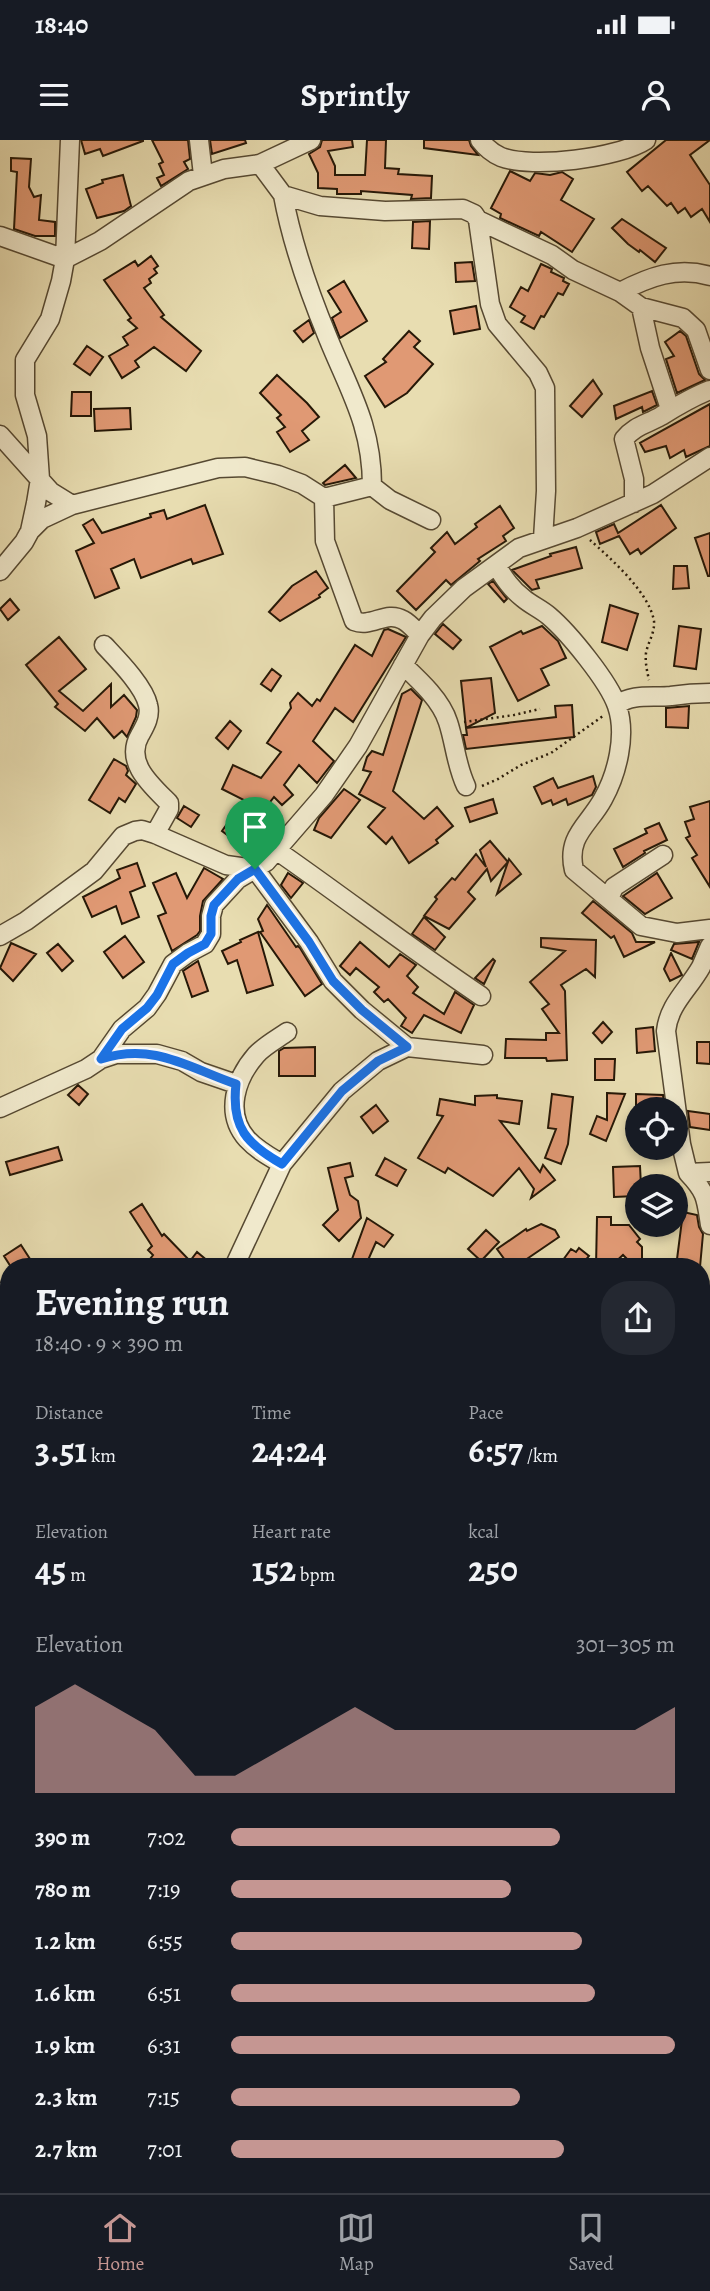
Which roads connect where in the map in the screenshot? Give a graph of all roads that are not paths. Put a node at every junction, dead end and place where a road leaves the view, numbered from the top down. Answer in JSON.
{"nodes":[{"id":1,"x":70,"y":140,"type":"edge"},
{"id":2,"x":199,"y":140,"type":"edge"},
{"id":3,"x":311,"y":140,"type":"edge"},
{"id":4,"x":480,"y":140,"type":"edge"},
{"id":5,"x":646,"y":140,"type":"edge"},
{"id":6,"x":260,"y":164,"type":"junction"},
{"id":7,"x":203,"y":175,"type":"junction"},
{"id":8,"x":283,"y":195,"type":"junction"},
{"id":9,"x":478,"y":220,"type":"junction"},
{"id":10,"x":0,"y":236,"type":"edge"},
{"id":11,"x":65,"y":260,"type":"junction"},
{"id":12,"x":710,"y":276,"type":"edge"},
{"id":13,"x":620,"y":292,"type":"junction"},
{"id":14,"x":641,"y":307,"type":"junction"},
{"id":15,"x":710,"y":369,"type":"edge"},
{"id":16,"x":710,"y":390,"type":"edge"},
{"id":17,"x":670,"y":409,"type":"junction"},
{"id":18,"x":0,"y":435,"type":"edge"},
{"id":19,"x":710,"y":457,"type":"edge"},
{"id":20,"x":40,"y":479,"type":"junction"},
{"id":21,"x":372,"y":486,"type":"junction"},
{"id":22,"x":324,"y":498,"type":"junction"},
{"id":23,"x":634,"y":503,"type":"junction"},
{"id":24,"x":72,"y":505,"type":"junction"},
{"id":25,"x":431,"y":520,"type":"dead end"},
{"id":26,"x":30,"y":531,"type":"junction"},
{"id":27,"x":543,"y":539,"type":"junction"},
{"id":28,"x":496,"y":565,"type":"junction"},
{"id":29,"x":0,"y":571,"type":"edge"},
{"id":30,"x":420,"y":635,"type":"junction"},
{"id":31,"x":104,"y":645,"type":"dead end"},
{"id":32,"x":403,"y":665,"type":"junction"},
{"id":33,"x":710,"y":693,"type":"edge"},
{"id":34,"x":617,"y":705,"type":"junction"},
{"id":35,"x":466,"y":786,"type":"road end"},
{"id":36,"x":155,"y":834,"type":"junction"},
{"id":37,"x":276,"y":850,"type":"junction"},
{"id":38,"x":663,"y":855,"type":"dead end"},
{"id":39,"x":255,"y":869,"type":"junction"},
{"id":40,"x":609,"y":899,"type":"junction"},
{"id":41,"x":710,"y":929,"type":"edge"},
{"id":42,"x":0,"y":936,"type":"edge"},
{"id":43,"x":710,"y":946,"type":"edge"},
{"id":44,"x":481,"y":996,"type":"dead end"},
{"id":45,"x":287,"y":1032,"type":"dead end"},
{"id":46,"x":407,"y":1047,"type":"junction"},
{"id":47,"x":483,"y":1055,"type":"dead end"},
{"id":48,"x":101,"y":1059,"type":"junction"},
{"id":49,"x":236,"y":1084,"type":"junction"},
{"id":50,"x":0,"y":1108,"type":"edge"},
{"id":51,"x":282,"y":1164,"type":"junction"},
{"id":52,"x":710,"y":1172,"type":"edge"},
{"id":53,"x":688,"y":1173,"type":"junction"},
{"id":54,"x":710,"y":1225,"type":"edge"},
{"id":55,"x":238,"y":1258,"type":"edge"}],
"edges":[{"from":1,"to":11,"type":"street"},
{"from":2,"to":7,"type":"street"},
{"from":3,"to":6,"type":"street"},
{"from":4,"to":5,"type":"street"},
{"from":6,"to":7,"type":"street"},
{"from":6,"to":8,"type":"street"},
{"from":7,"to":11,"type":"street"},
{"from":8,"to":9,"type":"street"},
{"from":8,"to":21,"type":"street"},
{"from":9,"to":13,"type":"street"},
{"from":9,"to":27,"type":"street"},
{"from":10,"to":11,"type":"street"},
{"from":11,"to":20,"type":"street"},
{"from":12,"to":13,"type":"street"},
{"from":13,"to":14,"type":"street"},
{"from":14,"to":15,"type":"street"},
{"from":14,"to":17,"type":"street"},
{"from":16,"to":17,"type":"street"},
{"from":17,"to":23,"type":"street"},
{"from":18,"to":20,"type":"street"},
{"from":19,"to":23,"type":"street"},
{"from":20,"to":24,"type":"street"},
{"from":20,"to":26,"type":"street"},
{"from":21,"to":22,"type":"street"},
{"from":21,"to":25,"type":"street"},
{"from":22,"to":24,"type":"street"},
{"from":22,"to":30,"type":"street"},
{"from":23,"to":27,"type":"street"},
{"from":24,"to":26,"type":"street"},
{"from":26,"to":29,"type":"street"},
{"from":27,"to":28,"type":"street"},
{"from":28,"to":30,"type":"street"},
{"from":28,"to":34,"type":"street"},
{"from":30,"to":32,"type":"street"},
{"from":31,"to":36,"type":"street"},
{"from":32,"to":35,"type":"street"},
{"from":32,"to":37,"type":"street"},
{"from":33,"to":34,"type":"street"},
{"from":34,"to":40,"type":"street"},
{"from":36,"to":39,"type":"street"},
{"from":36,"to":42,"type":"street"},
{"from":37,"to":39,"type":"street"},
{"from":37,"to":44,"type":"street"},
{"from":38,"to":40,"type":"street"},
{"from":39,"to":46,"type":"street"},
{"from":39,"to":48,"type":"street"},
{"from":40,"to":41,"type":"street"},
{"from":43,"to":53,"type":"street"},
{"from":45,"to":49,"type":"street"},
{"from":46,"to":47,"type":"street"},
{"from":46,"to":51,"type":"street"},
{"from":48,"to":49,"type":"street"},
{"from":48,"to":50,"type":"street"},
{"from":49,"to":51,"type":"street"},
{"from":51,"to":55,"type":"street"},
{"from":52,"to":53,"type":"street"},
{"from":53,"to":54,"type":"street"}]}
